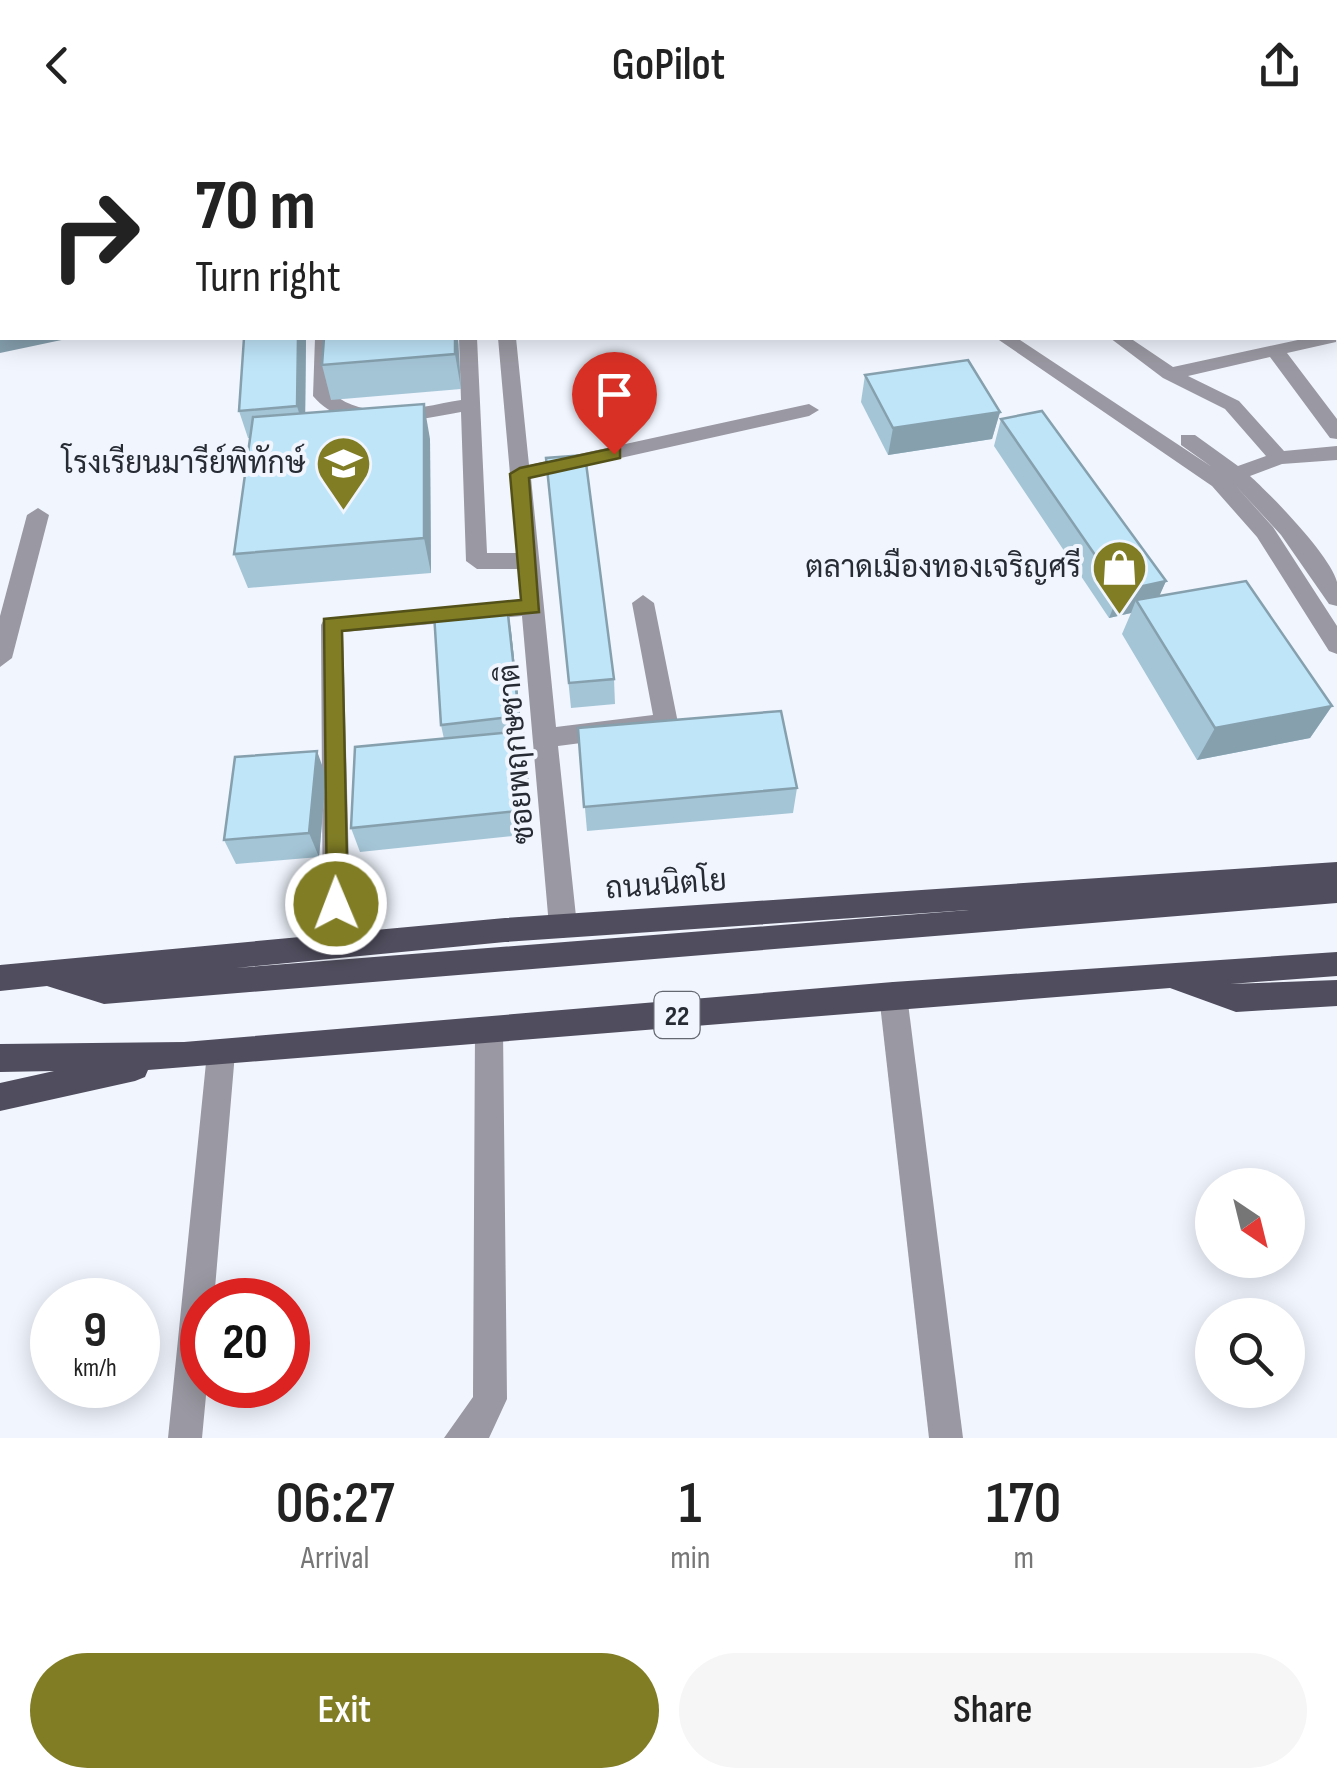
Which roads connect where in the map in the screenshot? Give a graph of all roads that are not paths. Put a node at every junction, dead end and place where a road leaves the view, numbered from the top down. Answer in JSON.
{"nodes":[{"id":1,"x":324,"y":340,"type":"edge"},
{"id":2,"x":468,"y":340,"type":"edge"},
{"id":3,"x":507,"y":340,"type":"edge"},
{"id":4,"x":1008,"y":340,"type":"edge"},
{"id":5,"x":1031,"y":340,"type":"edge"},
{"id":6,"x":1122,"y":340,"type":"edge"},
{"id":7,"x":1322,"y":340,"type":"edge"},
{"id":8,"x":1276,"y":352,"type":"junction"},
{"id":9,"x":1170,"y":374,"type":"junction"},
{"id":10,"x":470,"y":404,"type":"junction"},
{"id":11,"x":809,"y":410,"type":"dead end"},
{"id":12,"x":1337,"y":433,"type":"edge"},
{"id":13,"x":1337,"y":453,"type":"edge"},
{"id":14,"x":1279,"y":458,"type":"junction"},
{"id":15,"x":520,"y":474,"type":"junction"},
{"id":16,"x":1227,"y":476,"type":"junction"},
{"id":17,"x":38,"y":515,"type":"dead end"},
{"id":18,"x":528,"y":561,"type":"junction"},
{"id":19,"x":1337,"y":598,"type":"edge"},
{"id":20,"x":643,"y":603,"type":"dead end"},
{"id":21,"x":532,"y":606,"type":"junction"},
{"id":22,"x":1337,"y":645,"type":"edge"},
{"id":23,"x":0,"y":658,"type":"edge"},
{"id":24,"x":544,"y":738,"type":"junction"},
{"id":25,"x":1337,"y":872,"type":"edge"},
{"id":26,"x":1337,"y":892,"type":"edge"},
{"id":27,"x":562,"y":926,"type":"junction"},
{"id":28,"x":337,"y":944,"type":"junction"},
{"id":29,"x":1337,"y":964,"type":"edge"},
{"id":30,"x":42,"y":974,"type":"junction"},
{"id":31,"x":1170,"y":976,"type":"junction"},
{"id":32,"x":0,"y":978,"type":"edge"},
{"id":33,"x":1337,"y":992,"type":"edge"},
{"id":34,"x":894,"y":995,"type":"junction"},
{"id":35,"x":490,"y":1030,"type":"junction"},
{"id":36,"x":221,"y":1053,"type":"junction"},
{"id":37,"x":184,"y":1056,"type":"junction"},
{"id":38,"x":0,"y":1058,"type":"edge"},
{"id":39,"x":0,"y":1097,"type":"edge"},
{"id":40,"x":186,"y":1438,"type":"edge"},
{"id":41,"x":461,"y":1438,"type":"edge"},
{"id":42,"x":946,"y":1438,"type":"edge"}],
"edges":[{"from":1,"to":10,"type":"street"},
{"from":2,"to":10,"type":"street"},
{"from":3,"to":15,"type":"street","name":"ซอยพฤกษชาติ"},
{"from":4,"to":16,"type":"street"},
{"from":5,"to":16,"type":"street"},
{"from":6,"to":9,"type":"street"},
{"from":7,"to":8,"type":"street"},
{"from":8,"to":9,"type":"street"},
{"from":8,"to":12,"type":"street"},
{"from":9,"to":14,"type":"street"},
{"from":10,"to":18,"type":"street"},
{"from":11,"to":15,"type":"street"},
{"from":13,"to":14,"type":"street"},
{"from":14,"to":16,"type":"street"},
{"from":15,"to":18,"type":"street","name":"ซอยพฤกษชาติ"},
{"from":16,"to":19,"type":"street"},
{"from":16,"to":22,"type":"street"},
{"from":17,"to":23,"type":"street"},
{"from":18,"to":21,"type":"street","name":"ซอยพฤกษชาติ"},
{"from":20,"to":24,"type":"street"},
{"from":21,"to":24,"type":"street","name":"ซอยพฤกษชาติ"},
{"from":21,"to":28,"type":"street"},
{"from":24,"to":27,"type":"street","name":"ซอยพฤกษชาติ"},
{"from":25,"to":27,"type":"main road","name":"ถนนนิตโย"},
{"from":26,"to":30,"type":"main road"},
{"from":27,"to":28,"type":"main road","name":"ถนนนิตโย"},
{"from":28,"to":30,"type":"main road","name":"ถนนนิตโย"},
{"from":29,"to":31,"type":"main road","number":"22"},
{"from":30,"to":32,"type":"main road","name":"ถนนนิตโย"},
{"from":31,"to":33,"type":"main road"},
{"from":31,"to":34,"type":"main road","number":"22"},
{"from":34,"to":35,"type":"main road","number":"22"},
{"from":34,"to":42,"type":"street"},
{"from":35,"to":36,"type":"main road","number":"22"},
{"from":35,"to":41,"type":"street"},
{"from":36,"to":37,"type":"main road","number":"22"},
{"from":36,"to":40,"type":"street"},
{"from":37,"to":38,"type":"main road","number":"22"},
{"from":37,"to":39,"type":"main road","number":"22"}]}
